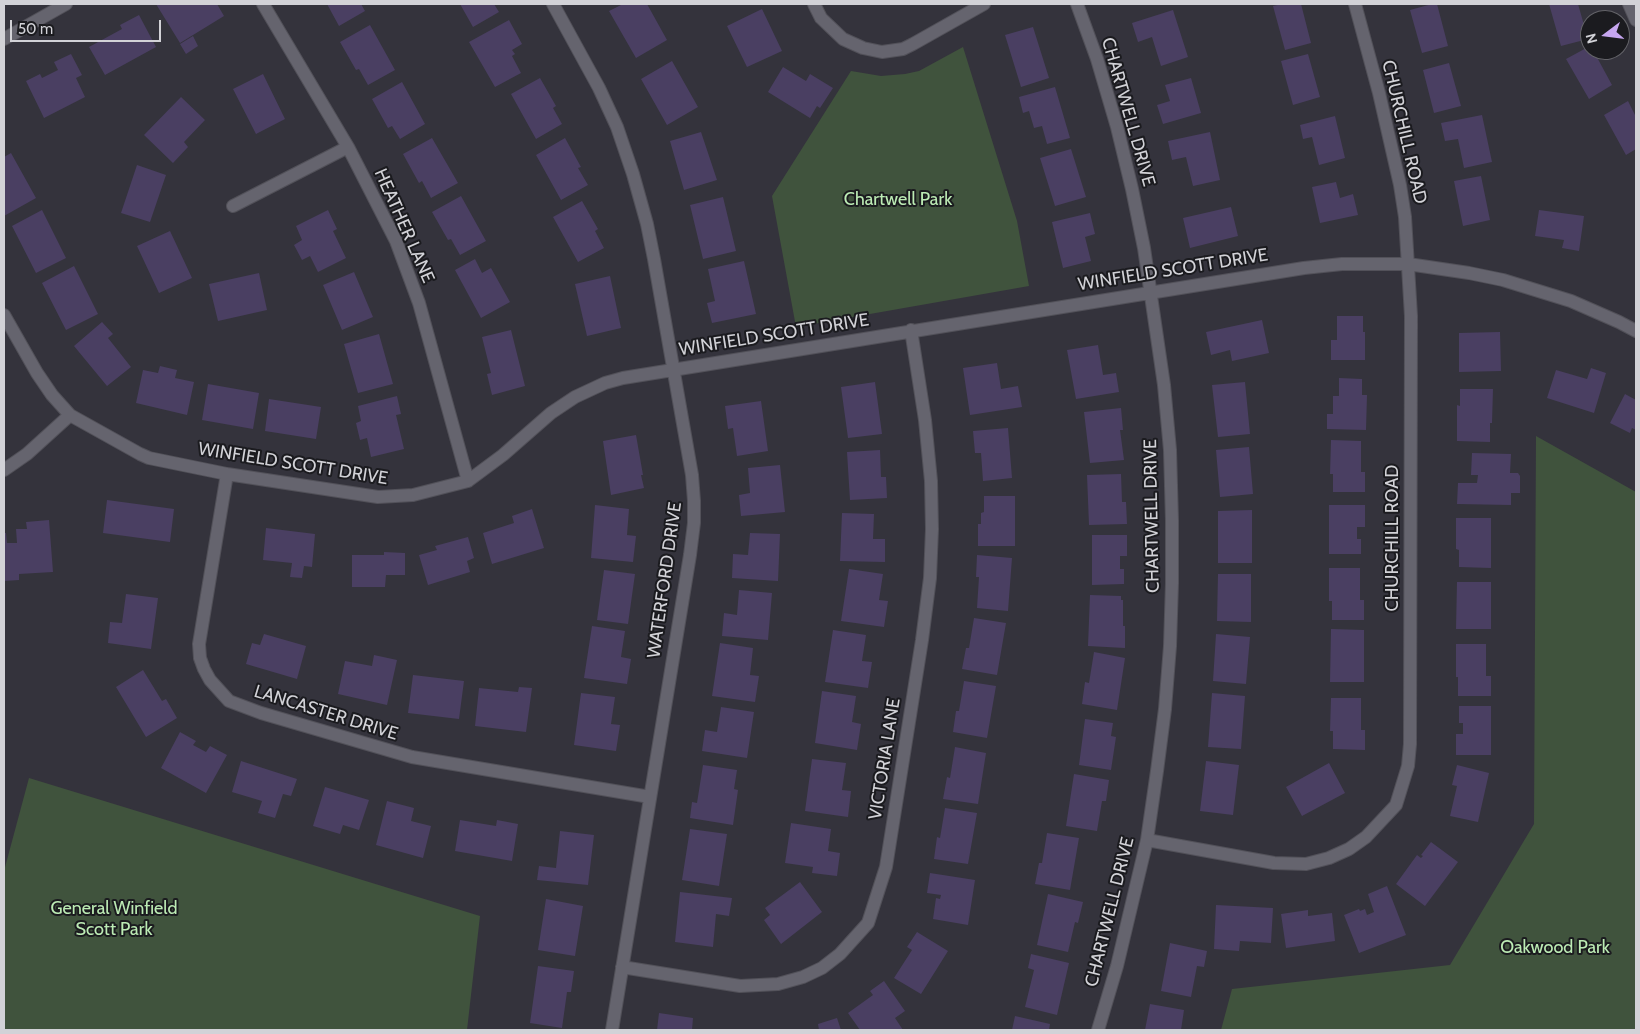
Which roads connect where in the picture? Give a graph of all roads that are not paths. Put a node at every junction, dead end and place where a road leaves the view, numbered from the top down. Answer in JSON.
{"nodes":[{"id":1,"x":66,"y":4,"type":"edge"},
{"id":2,"x":263,"y":4,"type":"edge"},
{"id":3,"x":553,"y":4,"type":"edge"},
{"id":4,"x":814,"y":4,"type":"edge"},
{"id":5,"x":984,"y":4,"type":"edge"},
{"id":6,"x":1077,"y":4,"type":"edge"},
{"id":7,"x":1355,"y":4,"type":"edge"},
{"id":8,"x":1629,"y":4,"type":"edge"},
{"id":9,"x":1636,"y":20,"type":"edge"},
{"id":10,"x":4,"y":39,"type":"edge"},
{"id":11,"x":348,"y":148,"type":"junction"},
{"id":12,"x":233,"y":206,"type":"dead end"},
{"id":13,"x":1408,"y":264,"type":"junction"},
{"id":14,"x":1151,"y":291,"type":"junction"},
{"id":15,"x":4,"y":315,"type":"edge"},
{"id":16,"x":911,"y":330,"type":"junction"},
{"id":17,"x":1636,"y":332,"type":"edge"},
{"id":18,"x":673,"y":369,"type":"junction"},
{"id":19,"x":70,"y":415,"type":"junction"},
{"id":20,"x":4,"y":470,"type":"edge"},
{"id":21,"x":227,"y":474,"type":"junction"},
{"id":22,"x":468,"y":481,"type":"junction"},
{"id":23,"x":650,"y":797,"type":"junction"},
{"id":24,"x":1146,"y":840,"type":"junction"},
{"id":25,"x":622,"y":967,"type":"junction"},
{"id":26,"x":612,"y":1030,"type":"edge"},
{"id":27,"x":1098,"y":1030,"type":"edge"}],
"edges":[{"from":1,"to":10,"type":"street"},
{"from":2,"to":11,"type":"street","name":"HEATHER LANE"},
{"from":3,"to":18,"type":"street","name":"WATERFORD DRIVE"},
{"from":4,"to":5,"type":"street"},
{"from":6,"to":14,"type":"street","name":"CHARTWELL DRIVE"},
{"from":7,"to":13,"type":"street","name":"CHURCHILL ROAD"},
{"from":8,"to":9,"type":"street"},
{"from":11,"to":12,"type":"street"},
{"from":11,"to":22,"type":"street","name":"HEATHER LANE"},
{"from":13,"to":14,"type":"street","name":"WINFIELD SCOTT DRIVE"},
{"from":13,"to":17,"type":"street","name":"WINFIELD SCOTT DRIVE"},
{"from":13,"to":24,"type":"street","name":"CHURCHILL ROAD"},
{"from":14,"to":16,"type":"street","name":"WINFIELD SCOTT DRIVE"},
{"from":14,"to":24,"type":"street","name":"CHARTWELL DRIVE"},
{"from":15,"to":19,"type":"street","name":"WINFIELD SCOTT DRIVE"},
{"from":16,"to":18,"type":"street","name":"WINFIELD SCOTT DRIVE"},
{"from":16,"to":25,"type":"street","name":"VICTORIA LANE"},
{"from":18,"to":22,"type":"street","name":"WINFIELD SCOTT DRIVE"},
{"from":18,"to":23,"type":"street","name":"WATERFORD DRIVE"},
{"from":19,"to":20,"type":"street"},
{"from":19,"to":21,"type":"street","name":"WINFIELD SCOTT DRIVE"},
{"from":21,"to":22,"type":"street","name":"WINFIELD SCOTT DRIVE"},
{"from":21,"to":23,"type":"street","name":"LANCASTER DRIVE"},
{"from":23,"to":25,"type":"street","name":"WATERFORD DRIVE"},
{"from":24,"to":27,"type":"street","name":"CHARTWELL DRIVE"},
{"from":25,"to":26,"type":"street","name":"WATERFORD DRIVE"}]}
